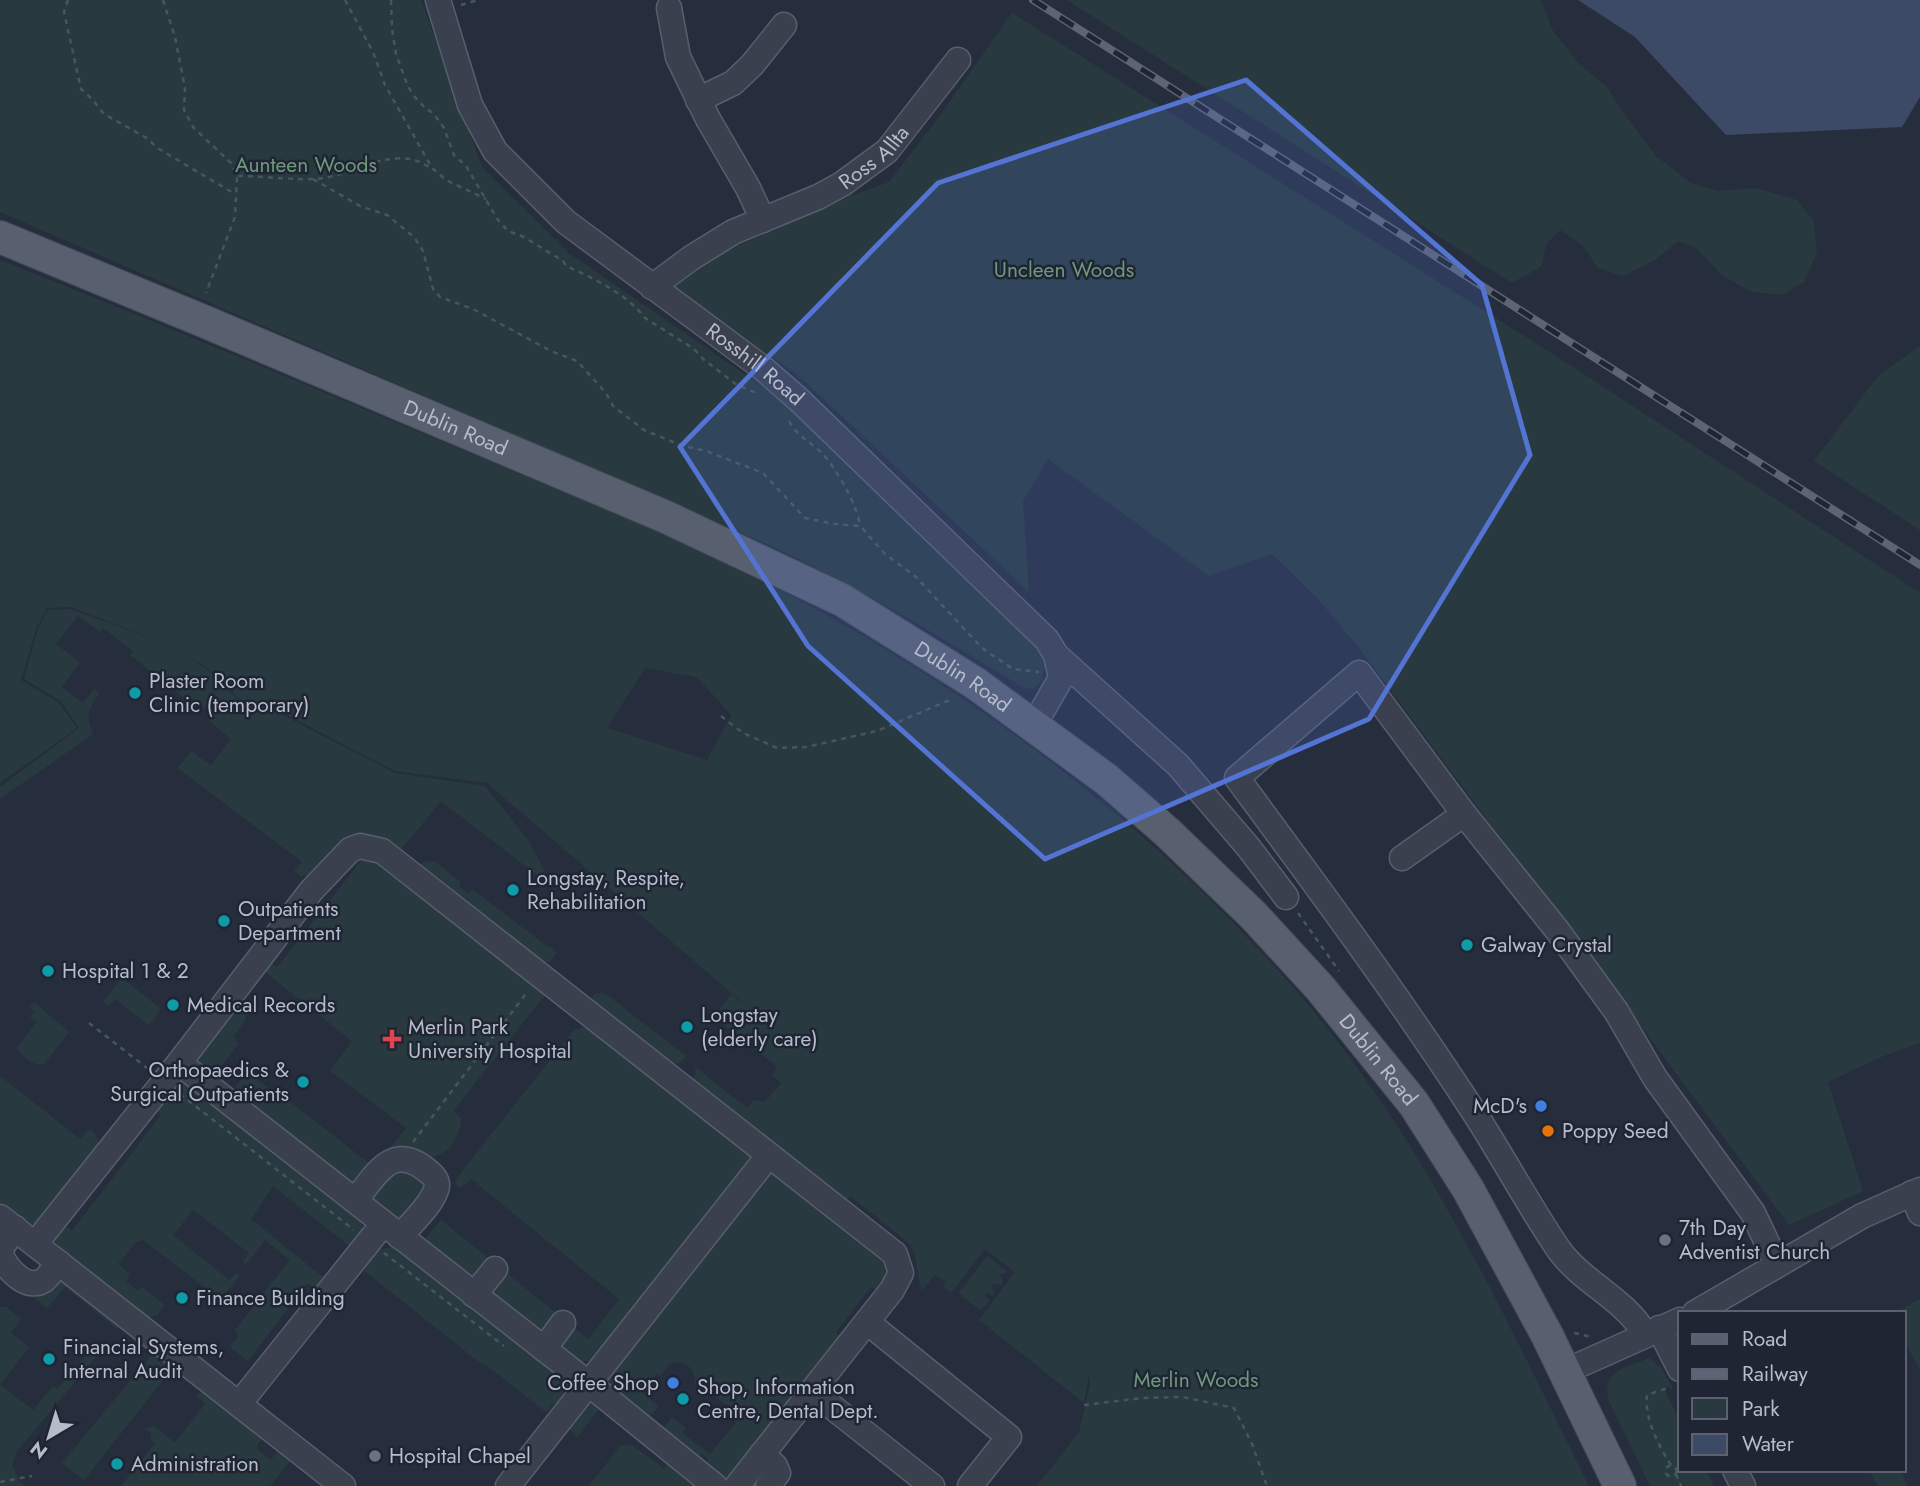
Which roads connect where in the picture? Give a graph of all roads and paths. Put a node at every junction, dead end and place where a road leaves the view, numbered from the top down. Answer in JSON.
{"nodes":[{"id":1,"x":68,"y":0,"type":"edge"},
{"id":2,"x":163,"y":0,"type":"edge"},
{"id":3,"x":345,"y":0,"type":"edge"},
{"id":4,"x":391,"y":0,"type":"edge"},
{"id":5,"x":438,"y":0,"type":"edge"},
{"id":6,"x":669,"y":8,"type":"dead end"},
{"id":7,"x":784,"y":25,"type":"dead end"},
{"id":8,"x":958,"y":60,"type":"dead end"},
{"id":9,"x":698,"y":100,"type":"junction"},
{"id":10,"x":432,"y":169,"type":"junction"},
{"id":11,"x":237,"y":176,"type":"junction"},
{"id":12,"x":313,"y":179,"type":"junction"},
{"id":13,"x":235,"y":194,"type":"junction"},
{"id":14,"x":486,"y":199,"type":"junction"},
{"id":15,"x":763,"y":220,"type":"junction"},
{"id":16,"x":0,"y":237,"type":"edge"},
{"id":17,"x":652,"y":287,"type":"junction"},
{"id":18,"x":206,"y":293,"type":"dead end"},
{"id":19,"x":765,"y":397,"type":"dead end"},
{"id":20,"x":788,"y":418,"type":"dead end"},
{"id":21,"x":860,"y":526,"type":"junction"},
{"id":22,"x":1058,"y":663,"type":"junction"},
{"id":23,"x":975,"y":683,"type":"junction"},
{"id":24,"x":720,"y":716,"type":"dead end"},
{"id":25,"x":1034,"y":724,"type":"junction"},
{"id":26,"x":1464,"y":814,"type":"junction"},
{"id":27,"x":1402,"y":858,"type":"dead end"},
{"id":28,"x":1286,"y":897,"type":"dead end"},
{"id":29,"x":541,"y":975,"type":"junction"},
{"id":30,"x":89,"y":1023,"type":"dead end"},
{"id":31,"x":172,"y":1072,"type":"junction"},
{"id":32,"x":769,"y":1155,"type":"junction"},
{"id":33,"x":401,"y":1158,"type":"junction"},
{"id":34,"x":1917,"y":1199,"type":"edge"},
{"id":35,"x":355,"y":1201,"type":"junction"},
{"id":36,"x":7,"y":1223,"type":"edge"},
{"id":37,"x":384,"y":1234,"type":"junction"},
{"id":38,"x":36,"y":1244,"type":"junction"},
{"id":39,"x":58,"y":1263,"type":"junction"},
{"id":40,"x":1777,"y":1264,"type":"junction"},
{"id":41,"x":495,"y":1269,"type":"dead end"},
{"id":42,"x":474,"y":1295,"type":"junction"},
{"id":43,"x":1698,"y":1311,"type":"edge"},
{"id":44,"x":867,"y":1322,"type":"junction"},
{"id":45,"x":563,"y":1323,"type":"dead end"},
{"id":46,"x":1661,"y":1327,"type":"edge"},
{"id":47,"x":1570,"y":1331,"type":"dead end"},
{"id":48,"x":1593,"y":1338,"type":"dead end"},
{"id":49,"x":544,"y":1349,"type":"junction"},
{"id":50,"x":511,"y":1351,"type":"dead end"},
{"id":51,"x":1678,"y":1365,"type":"edge"},
{"id":52,"x":1566,"y":1371,"type":"junction"},
{"id":53,"x":589,"y":1384,"type":"junction"},
{"id":54,"x":1678,"y":1384,"type":"edge"},
{"id":55,"x":812,"y":1391,"type":"junction"},
{"id":56,"x":239,"y":1404,"type":"junction"},
{"id":57,"x":1084,"y":1405,"type":"dead end"},
{"id":58,"x":762,"y":1454,"type":"junction"},
{"id":59,"x":1671,"y":1465,"type":"junction"},
{"id":60,"x":1676,"y":1474,"type":"junction"},
{"id":61,"x":32,"y":1476,"type":"dead end"},
{"id":62,"x":0,"y":1482,"type":"edge"},
{"id":63,"x":741,"y":1485,"type":"edge"},
{"id":64,"x":343,"y":1486,"type":"edge"},
{"id":65,"x":508,"y":1486,"type":"edge"},
{"id":66,"x":715,"y":1486,"type":"edge"},
{"id":67,"x":768,"y":1486,"type":"edge"},
{"id":68,"x":932,"y":1486,"type":"edge"},
{"id":69,"x":970,"y":1486,"type":"edge"},
{"id":70,"x":1267,"y":1486,"type":"edge"},
{"id":71,"x":1620,"y":1486,"type":"edge"},
{"id":72,"x":1681,"y":1486,"type":"edge"}],
"edges":[{"from":1,"to":13,"type":"path"},
{"from":2,"to":11,"type":"path"},
{"from":3,"to":10,"type":"path"},
{"from":4,"to":14,"type":"path"},
{"from":5,"to":17,"type":"street","name":"Rosshill Road"},
{"from":6,"to":9,"type":"street"},
{"from":7,"to":9,"type":"street"},
{"from":8,"to":15,"type":"street","name":"Ross Allta"},
{"from":9,"to":15,"type":"street"},
{"from":10,"to":12,"type":"path"},
{"from":10,"to":14,"type":"path"},
{"from":11,"to":12,"type":"path"},
{"from":11,"to":13,"type":"path"},
{"from":12,"to":21,"type":"path"},
{"from":13,"to":18,"type":"path"},
{"from":14,"to":19,"type":"path"},
{"from":15,"to":17,"type":"street","name":"Ross Allta"},
{"from":16,"to":23,"type":"main road","name":"Dublin Road"},
{"from":17,"to":22,"type":"street","name":"Rosshill Road"},
{"from":20,"to":21,"type":"path"},
{"from":21,"to":22,"type":"path"},
{"from":22,"to":25,"type":"street"},
{"from":22,"to":28,"type":"street","name":"Rosshill Road"},
{"from":23,"to":24,"type":"path"},
{"from":23,"to":25,"type":"main road","name":"Dublin Road"},
{"from":25,"to":52,"type":"main road","name":"Dublin Road"},
{"from":26,"to":27,"type":"street"},
{"from":26,"to":40,"type":"street"},
{"from":26,"to":46,"type":"street"},
{"from":29,"to":31,"type":"street"},
{"from":29,"to":32,"type":"street"},
{"from":29,"to":33,"type":"path"},
{"from":30,"to":31,"type":"path"},
{"from":31,"to":35,"type":"street"},
{"from":31,"to":37,"type":"path"},
{"from":31,"to":38,"type":"street"},
{"from":32,"to":44,"type":"street"},
{"from":32,"to":53,"type":"street"},
{"from":33,"to":35,"type":"street"},
{"from":33,"to":37,"type":"street"},
{"from":34,"to":40,"type":"street"},
{"from":35,"to":37,"type":"street"},
{"from":36,"to":38,"type":"street"},
{"from":36,"to":39,"type":"street"},
{"from":37,"to":42,"type":"street"},
{"from":37,"to":50,"type":"path"},
{"from":37,"to":56,"type":"street"},
{"from":38,"to":39,"type":"street"},
{"from":39,"to":56,"type":"street"},
{"from":40,"to":43,"type":"street"},
{"from":41,"to":42,"type":"street"},
{"from":42,"to":49,"type":"street"},
{"from":44,"to":55,"type":"street"},
{"from":44,"to":69,"type":"street"},
{"from":45,"to":49,"type":"street"},
{"from":46,"to":51,"type":"street"},
{"from":46,"to":52,"type":"street"},
{"from":47,"to":48,"type":"path"},
{"from":49,"to":53,"type":"street"},
{"from":52,"to":71,"type":"main road","name":"Dublin Road"},
{"from":53,"to":65,"type":"street"},
{"from":53,"to":66,"type":"street"},
{"from":54,"to":59,"type":"path"},
{"from":55,"to":58,"type":"street"},
{"from":55,"to":68,"type":"street"},
{"from":56,"to":64,"type":"street"},
{"from":57,"to":70,"type":"path"},
{"from":58,"to":63,"type":"street"},
{"from":58,"to":67,"type":"street"},
{"from":59,"to":60,"type":"path"},
{"from":59,"to":60,"type":"path"},
{"from":60,"to":72,"type":"path"},
{"from":61,"to":62,"type":"path"}]}
